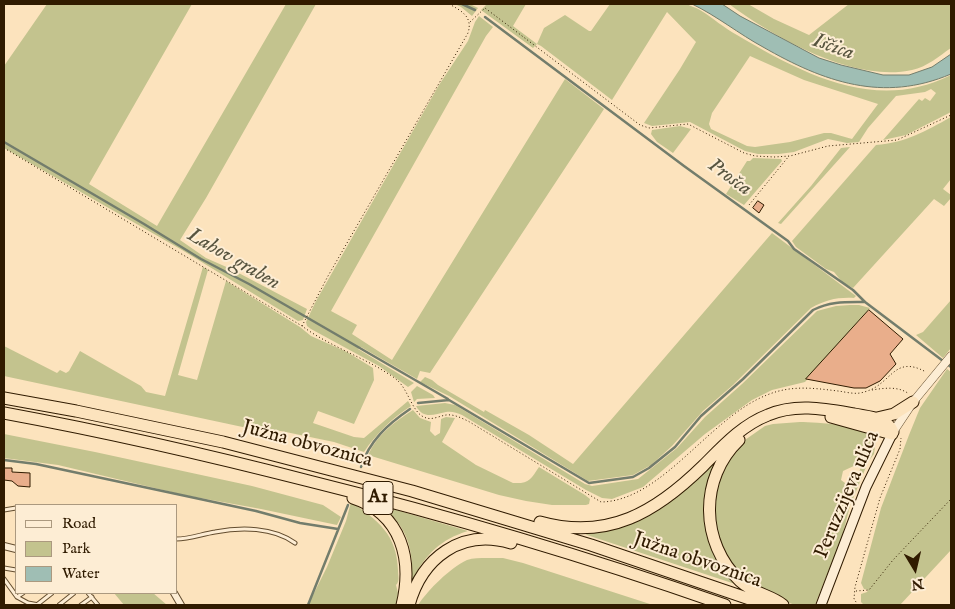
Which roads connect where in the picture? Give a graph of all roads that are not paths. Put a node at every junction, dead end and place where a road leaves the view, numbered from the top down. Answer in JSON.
{"nodes":[{"id":1,"x":951,"y":356,"type":"edge"},
{"id":2,"x":4,"y":398,"type":"edge"},
{"id":3,"x":914,"y":401,"type":"junction"},
{"id":4,"x":4,"y":413,"type":"edge"},
{"id":5,"x":875,"y":418,"type":"junction"},
{"id":6,"x":896,"y":435,"type":"junction"},
{"id":7,"x":189,"y":450,"type":"junction"},
{"id":8,"x":492,"y":514,"type":"junction"},
{"id":9,"x":178,"y":539,"type":"edge"},
{"id":10,"x":295,"y":543,"type":"dead end"},
{"id":11,"x":565,"y":552,"type":"junction"},
{"id":12,"x":4,"y":579,"type":"edge"},
{"id":13,"x":15,"y":593,"type":"edge"},
{"id":14,"x":16,"y":594,"type":"edge"},
{"id":15,"x":21,"y":594,"type":"edge"},
{"id":16,"x":51,"y":594,"type":"edge"},
{"id":17,"x":73,"y":594,"type":"edge"},
{"id":18,"x":89,"y":594,"type":"edge"},
{"id":19,"x":175,"y":594,"type":"edge"},
{"id":20,"x":18,"y":597,"type":"junction"},
{"id":21,"x":92,"y":597,"type":"junction"},
{"id":22,"x":39,"y":605,"type":"edge"},
{"id":23,"x":59,"y":605,"type":"edge"},
{"id":24,"x":81,"y":605,"type":"edge"},
{"id":25,"x":98,"y":605,"type":"edge"},
{"id":26,"x":181,"y":605,"type":"edge"},
{"id":27,"x":402,"y":605,"type":"edge"},
{"id":28,"x":409,"y":605,"type":"edge"},
{"id":29,"x":725,"y":605,"type":"edge"},
{"id":30,"x":767,"y":605,"type":"edge"},
{"id":31,"x":783,"y":605,"type":"edge"},
{"id":32,"x":822,"y":605,"type":"edge"}],
"edges":[{"from":1,"to":3,"type":"street","name":"Peruzzijeva ulica"},
{"from":2,"to":8,"type":"highway","name":"Južna obvoznica","number":"A1"},
{"from":3,"to":5,"type":"highway"},
{"from":3,"to":6,"type":"street","name":"Peruzzijeva ulica"},
{"from":4,"to":7,"type":"highway","name":"Južna obvoznica","number":"A1"},
{"from":5,"to":6,"type":"highway"},
{"from":5,"to":8,"type":"highway"},
{"from":6,"to":31,"type":"highway"},
{"from":6,"to":32,"type":"main road","name":"Peruzzijeva ulica"},
{"from":7,"to":11,"type":"highway","name":"Južna obvoznica","number":"A1"},
{"from":7,"to":27,"type":"highway"},
{"from":8,"to":30,"type":"highway","name":"Južna obvoznica","number":"A1"},
{"from":9,"to":10,"type":"lane"},
{"from":11,"to":28,"type":"highway"},
{"from":11,"to":29,"type":"highway","name":"Južna obvoznica","number":"A1"},
{"from":12,"to":13,"type":"lane"},
{"from":14,"to":20,"type":"lane"},
{"from":15,"to":20,"type":"lane"},
{"from":16,"to":22,"type":"lane"},
{"from":17,"to":23,"type":"lane"},
{"from":18,"to":21,"type":"lane"},
{"from":19,"to":26,"type":"street"},
{"from":20,"to":22,"type":"lane"},
{"from":21,"to":24,"type":"lane"},
{"from":21,"to":25,"type":"lane"}]}
